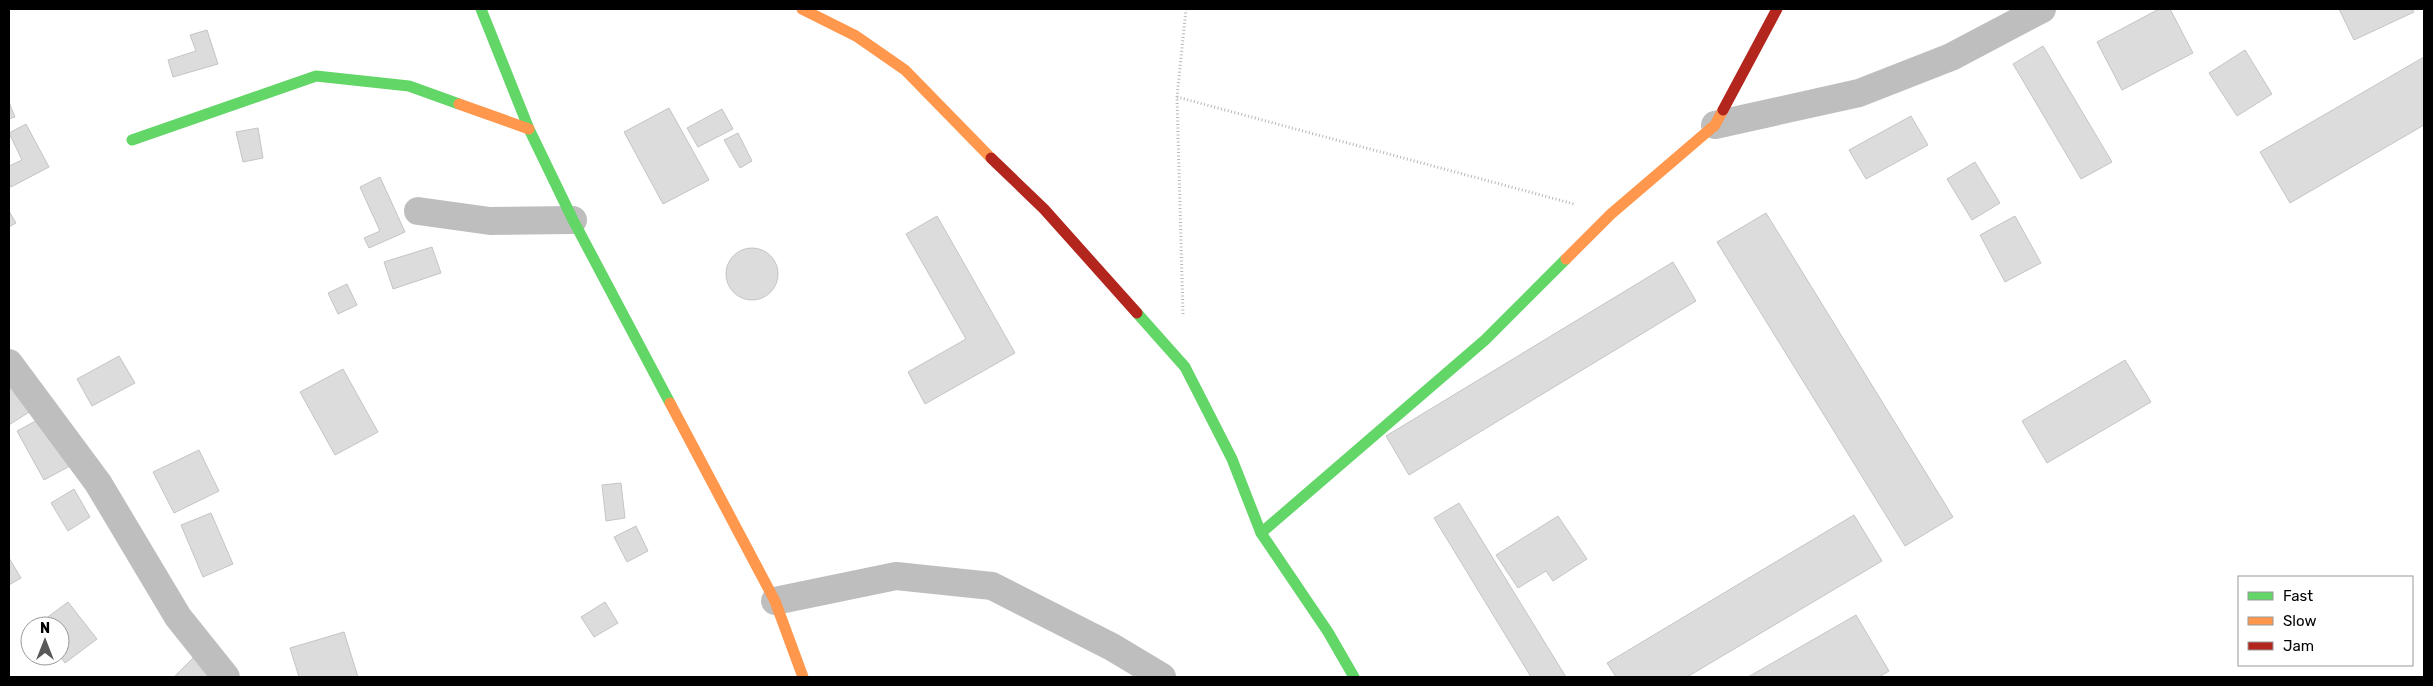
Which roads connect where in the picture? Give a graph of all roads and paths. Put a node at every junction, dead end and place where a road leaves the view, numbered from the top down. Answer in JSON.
{"nodes":[{"id":1,"x":481,"y":9,"type":"edge"},
{"id":2,"x":802,"y":9,"type":"edge"},
{"id":3,"x":1186,"y":9,"type":"edge"},
{"id":4,"x":1777,"y":9,"type":"edge"},
{"id":5,"x":2042,"y":9,"type":"edge"},
{"id":6,"x":1177,"y":97,"type":"junction"},
{"id":7,"x":1715,"y":125,"type":"junction"},
{"id":8,"x":529,"y":129,"type":"junction"},
{"id":9,"x":132,"y":140,"type":"dead end"},
{"id":10,"x":418,"y":211,"type":"dead end"},
{"id":11,"x":1610,"y":214,"type":"junction"},
{"id":12,"x":573,"y":220,"type":"junction"},
{"id":13,"x":1183,"y":319,"type":"dead end"},
{"id":14,"x":9,"y":363,"type":"edge"},
{"id":15,"x":1261,"y":532,"type":"junction"},
{"id":16,"x":774,"y":601,"type":"junction"},
{"id":17,"x":226,"y":677,"type":"edge"},
{"id":18,"x":803,"y":677,"type":"edge"},
{"id":19,"x":1162,"y":677,"type":"edge"},
{"id":20,"x":1354,"y":677,"type":"edge"}],
"edges":[{"from":1,"to":8,"type":"street"},
{"from":2,"to":15,"type":"street"},
{"from":3,"to":6,"type":"path"},
{"from":4,"to":7,"type":"street"},
{"from":5,"to":7,"type":"street"},
{"from":6,"to":11,"type":"path"},
{"from":6,"to":13,"type":"path"},
{"from":7,"to":11,"type":"street"},
{"from":8,"to":9,"type":"street"},
{"from":8,"to":12,"type":"street"},
{"from":10,"to":12,"type":"street"},
{"from":11,"to":15,"type":"street"},
{"from":12,"to":16,"type":"street"},
{"from":14,"to":17,"type":"street"},
{"from":15,"to":20,"type":"street"},
{"from":16,"to":18,"type":"street"},
{"from":16,"to":19,"type":"street"}]}
